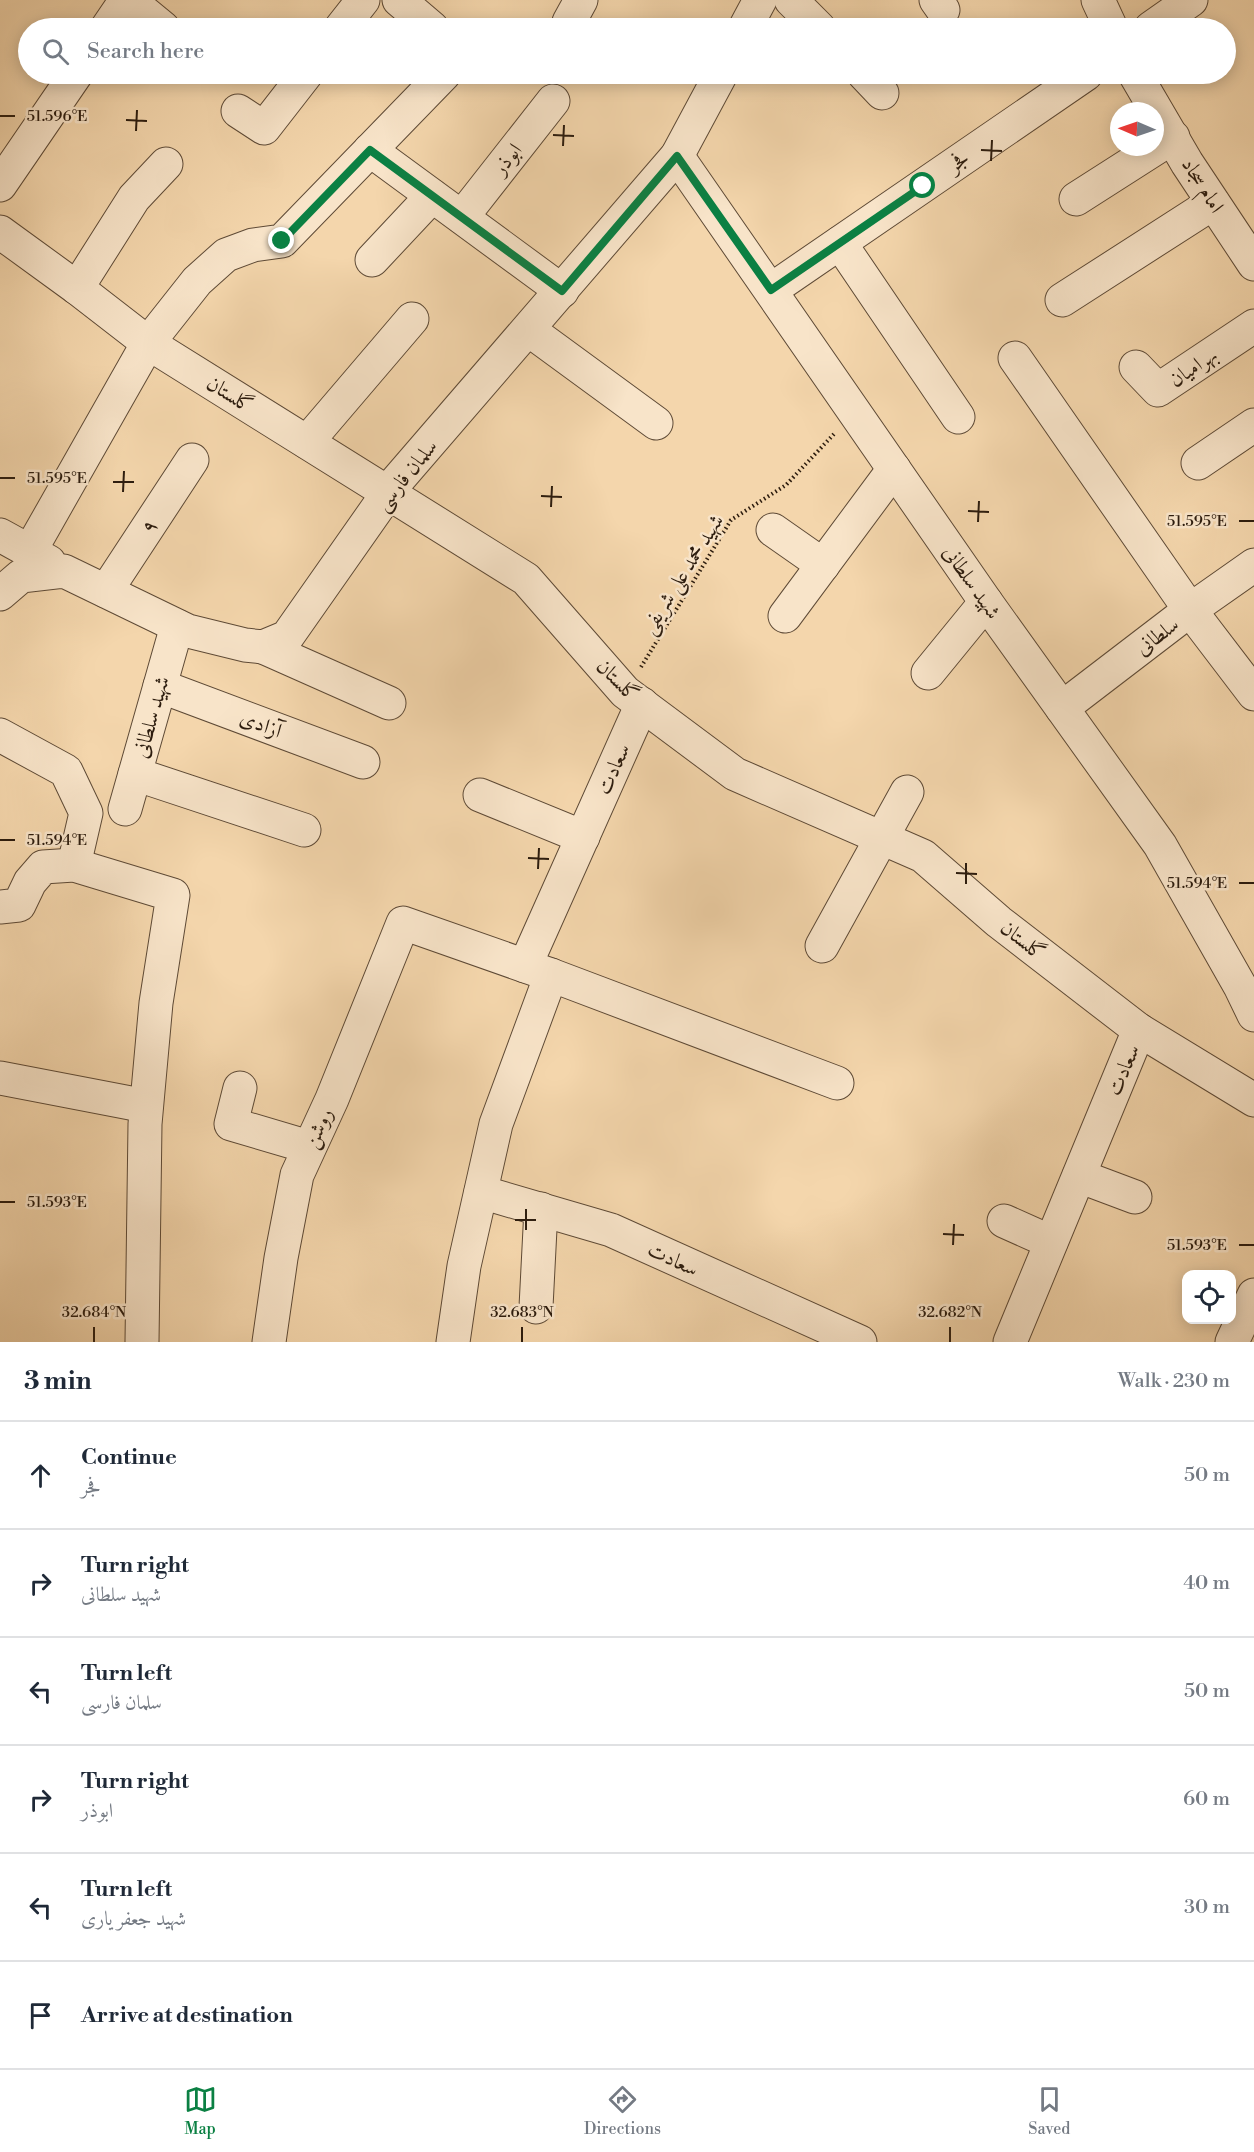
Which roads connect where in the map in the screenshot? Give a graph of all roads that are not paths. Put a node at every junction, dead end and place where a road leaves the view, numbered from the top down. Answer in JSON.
{"nodes":[{"id":1,"x":128,"y":0,"type":"edge"},
{"id":2,"x":363,"y":0,"type":"edge"},
{"id":3,"x":399,"y":0,"type":"edge"},
{"id":4,"x":760,"y":0,"type":"edge"},
{"id":5,"x":791,"y":0,"type":"edge"},
{"id":6,"x":1098,"y":0,"type":"edge"},
{"id":7,"x":1191,"y":0,"type":"edge"},
{"id":8,"x":114,"y":18,"type":"edge"},
{"id":9,"x":150,"y":18,"type":"edge"},
{"id":10,"x":349,"y":18,"type":"edge"},
{"id":11,"x":420,"y":18,"type":"edge"},
{"id":12,"x":750,"y":18,"type":"edge"},
{"id":13,"x":809,"y":18,"type":"edge"},
{"id":14,"x":1107,"y":18,"type":"edge"},
{"id":15,"x":1165,"y":18,"type":"edge"},
{"id":16,"x":69,"y":84,"type":"edge"},
{"id":17,"x":298,"y":84,"type":"edge"},
{"id":18,"x":434,"y":84,"type":"edge"},
{"id":19,"x":716,"y":84,"type":"edge"},
{"id":20,"x":1071,"y":84,"type":"edge"},
{"id":21,"x":1142,"y":84,"type":"edge"},
{"id":22,"x":553,"y":101,"type":"dead end"},
{"id":23,"x":238,"y":111,"type":"dead end"},
{"id":24,"x":1173,"y":137,"type":"junction"},
{"id":25,"x":370,"y":150,"type":"junction"},
{"id":26,"x":677,"y":156,"type":"junction"},
{"id":27,"x":166,"y":164,"type":"dead end"},
{"id":28,"x":0,"y":185,"type":"edge"},
{"id":29,"x":432,"y":196,"type":"junction"},
{"id":30,"x":1076,"y":199,"type":"dead end"},
{"id":31,"x":1213,"y":202,"type":"junction"},
{"id":32,"x":462,"y":217,"type":"junction"},
{"id":33,"x":0,"y":232,"type":"edge"},
{"id":34,"x":840,"y":243,"type":"junction"},
{"id":35,"x":372,"y":260,"type":"dead end"},
{"id":36,"x":1254,"y":264,"type":"edge"},
{"id":37,"x":77,"y":288,"type":"junction"},
{"id":38,"x":771,"y":290,"type":"junction"},
{"id":39,"x":562,"y":291,"type":"junction"},
{"id":40,"x":1062,"y":300,"type":"dead end"},
{"id":41,"x":412,"y":319,"type":"dead end"},
{"id":42,"x":1254,"y":326,"type":"edge"},
{"id":43,"x":529,"y":330,"type":"junction"},
{"id":44,"x":148,"y":343,"type":"junction"},
{"id":45,"x":1015,"y":358,"type":"dead end"},
{"id":46,"x":1136,"y":367,"type":"dead end"},
{"id":47,"x":958,"y":417,"type":"dead end"},
{"id":48,"x":656,"y":423,"type":"dead end"},
{"id":49,"x":1254,"y":425,"type":"edge"},
{"id":50,"x":307,"y":442,"type":"junction"},
{"id":51,"x":192,"y":460,"type":"dead end"},
{"id":52,"x":1198,"y":463,"type":"dead end"},
{"id":53,"x":894,"y":469,"type":"junction"},
{"id":54,"x":389,"y":494,"type":"junction"},
{"id":55,"x":772,"y":530,"type":"dead end"},
{"id":56,"x":0,"y":535,"type":"edge"},
{"id":57,"x":30,"y":551,"type":"junction"},
{"id":58,"x":823,"y":565,"type":"junction"},
{"id":59,"x":1254,"y":565,"type":"edge"},
{"id":60,"x":64,"y":571,"type":"junction"},
{"id":61,"x":106,"y":591,"type":"junction"},
{"id":62,"x":0,"y":594,"type":"edge"},
{"id":63,"x":986,"y":602,"type":"junction"},
{"id":64,"x":1190,"y":610,"type":"junction"},
{"id":65,"x":785,"y":616,"type":"dead end"},
{"id":66,"x":177,"y":626,"type":"junction"},
{"id":67,"x":263,"y":647,"type":"junction"},
{"id":68,"x":926,"y":672,"type":"dead end"},
{"id":69,"x":160,"y":686,"type":"junction"},
{"id":70,"x":1254,"y":694,"type":"edge"},
{"id":71,"x":634,"y":698,"type":"junction"},
{"id":72,"x":389,"y":703,"type":"dead end"},
{"id":73,"x":1062,"y":708,"type":"junction"},
{"id":74,"x":0,"y":735,"type":"edge"},
{"id":75,"x":363,"y":762,"type":"dead end"},
{"id":76,"x":135,"y":774,"type":"junction"},
{"id":77,"x":907,"y":792,"type":"dead end"},
{"id":78,"x":480,"y":795,"type":"dead end"},
{"id":79,"x":125,"y":809,"type":"dead end"},
{"id":80,"x":304,"y":830,"type":"dead end"},
{"id":81,"x":583,"y":837,"type":"junction"},
{"id":82,"x":881,"y":838,"type":"junction"},
{"id":83,"x":74,"y":865,"type":"junction"},
{"id":84,"x":0,"y":907,"type":"edge"},
{"id":85,"x":822,"y":946,"type":"dead end"},
{"id":86,"x":538,"y":970,"type":"junction"},
{"id":87,"x":1254,"y":1016,"type":"edge"},
{"id":88,"x":1140,"y":1030,"type":"junction"},
{"id":89,"x":0,"y":1078,"type":"edge"},
{"id":90,"x":837,"y":1083,"type":"dead end"},
{"id":91,"x":240,"y":1088,"type":"dead end"},
{"id":92,"x":1254,"y":1100,"type":"edge"},
{"id":93,"x":146,"y":1106,"type":"junction"},
{"id":94,"x":309,"y":1147,"type":"junction"},
{"id":95,"x":1079,"y":1176,"type":"junction"},
{"id":96,"x":481,"y":1192,"type":"junction"},
{"id":97,"x":1134,"y":1197,"type":"dead end"},
{"id":98,"x":541,"y":1209,"type":"junction"},
{"id":99,"x":1004,"y":1221,"type":"dead end"},
{"id":100,"x":1051,"y":1242,"type":"junction"},
{"id":101,"x":1254,"y":1295,"type":"edge"},
{"id":102,"x":536,"y":1308,"type":"dead end"},
{"id":103,"x":142,"y":1342,"type":"edge"},
{"id":104,"x":269,"y":1342,"type":"edge"},
{"id":105,"x":453,"y":1342,"type":"edge"},
{"id":106,"x":860,"y":1342,"type":"edge"},
{"id":107,"x":1010,"y":1342,"type":"edge"},
{"id":108,"x":1232,"y":1342,"type":"edge"}],
"edges":[{"from":1,"to":8,"type":"street"},
{"from":1,"to":9,"type":"street"},
{"from":2,"to":10,"type":"street"},
{"from":3,"to":11,"type":"street"},
{"from":4,"to":12,"type":"street"},
{"from":5,"to":13,"type":"street"},
{"from":6,"to":14,"type":"street"},
{"from":7,"to":15,"type":"street"},
{"from":16,"to":28,"type":"street"},
{"from":17,"to":23,"type":"street"},
{"from":18,"to":25,"type":"street"},
{"from":19,"to":26,"type":"street","name":"سلمان فارسی"},
{"from":20,"to":34,"type":"street","name":"فجر"},
{"from":21,"to":24,"type":"street","name":"امام سجاد"},
{"from":22,"to":32,"type":"street","name":"ابوذر"},
{"from":24,"to":30,"type":"street"},
{"from":24,"to":31,"type":"street","name":"امام سجاد"},
{"from":25,"to":29,"type":"street"},
{"from":25,"to":44,"type":"street"},
{"from":26,"to":38,"type":"street","name":"شهید سلطانی"},
{"from":26,"to":39,"type":"street","name":"سلمان فارسی"},
{"from":27,"to":37,"type":"street"},
{"from":29,"to":32,"type":"street"},
{"from":29,"to":35,"type":"street"},
{"from":31,"to":36,"type":"street","name":"امام سجاد"},
{"from":31,"to":40,"type":"street"},
{"from":32,"to":39,"type":"street"},
{"from":33,"to":37,"type":"street","name":"گلستان"},
{"from":34,"to":38,"type":"street","name":"فجر"},
{"from":34,"to":47,"type":"street"},
{"from":37,"to":44,"type":"street","name":"گلستان"},
{"from":38,"to":53,"type":"street","name":"شهید سلطانی"},
{"from":39,"to":43,"type":"street","name":"سلمان فارسی"},
{"from":41,"to":50,"type":"street"},
{"from":42,"to":46,"type":"street","name":"بهرامیان"},
{"from":43,"to":48,"type":"street"},
{"from":43,"to":54,"type":"street","name":"سلمان فارسی"},
{"from":44,"to":50,"type":"street","name":"گلستان"},
{"from":44,"to":57,"type":"street"},
{"from":45,"to":64,"type":"street"},
{"from":49,"to":52,"type":"street"},
{"from":50,"to":54,"type":"street","name":"گلستان"},
{"from":51,"to":61,"type":"street","name":"۹"},
{"from":53,"to":58,"type":"street"},
{"from":53,"to":63,"type":"street","name":"شهید سلطانی"},
{"from":54,"to":67,"type":"street","name":"سلمان فارسی"},
{"from":54,"to":71,"type":"street","name":"گلستان"},
{"from":55,"to":58,"type":"street"},
{"from":56,"to":57,"type":"street"},
{"from":57,"to":60,"type":"street"},
{"from":58,"to":65,"type":"street"},
{"from":59,"to":64,"type":"street","name":"سلطانی"},
{"from":60,"to":61,"type":"street"},
{"from":60,"to":62,"type":"street"},
{"from":61,"to":66,"type":"street"},
{"from":63,"to":68,"type":"street"},
{"from":63,"to":73,"type":"street","name":"شهید سلطانی"},
{"from":64,"to":70,"type":"street"},
{"from":64,"to":73,"type":"street","name":"سلطانی"},
{"from":66,"to":67,"type":"street"},
{"from":66,"to":69,"type":"street","name":"شهید سلطانی"},
{"from":67,"to":72,"type":"street"},
{"from":69,"to":75,"type":"street","name":"آزادی"},
{"from":69,"to":76,"type":"street","name":"شهید سلطانی"},
{"from":71,"to":81,"type":"street","name":"سعادت"},
{"from":71,"to":82,"type":"street","name":"گلستان"},
{"from":73,"to":87,"type":"street","name":"شهید سلطانی"},
{"from":74,"to":83,"type":"street"},
{"from":76,"to":79,"type":"street","name":"شهید سلطانی"},
{"from":76,"to":80,"type":"street"},
{"from":77,"to":82,"type":"street"},
{"from":78,"to":81,"type":"street"},
{"from":81,"to":86,"type":"street","name":"سعادت"},
{"from":82,"to":85,"type":"street"},
{"from":82,"to":88,"type":"street","name":"گلستان"},
{"from":83,"to":84,"type":"street"},
{"from":83,"to":93,"type":"street"},
{"from":86,"to":90,"type":"street"},
{"from":86,"to":94,"type":"street","name":"روشن"},
{"from":86,"to":96,"type":"street","name":"سعادت"},
{"from":88,"to":92,"type":"street","name":"گلستان"},
{"from":88,"to":95,"type":"street","name":"سعادت"},
{"from":89,"to":93,"type":"street"},
{"from":91,"to":94,"type":"street"},
{"from":93,"to":103,"type":"street"},
{"from":94,"to":104,"type":"street","name":"روشن"},
{"from":95,"to":97,"type":"street"},
{"from":95,"to":100,"type":"street","name":"سعادت"},
{"from":96,"to":98,"type":"street","name":"سعادت"},
{"from":96,"to":105,"type":"street","name":"سعادت"},
{"from":98,"to":102,"type":"street"},
{"from":98,"to":106,"type":"street","name":"سعادت"},
{"from":99,"to":100,"type":"street"},
{"from":100,"to":107,"type":"street","name":"سعادت"},
{"from":101,"to":108,"type":"street"}]}
